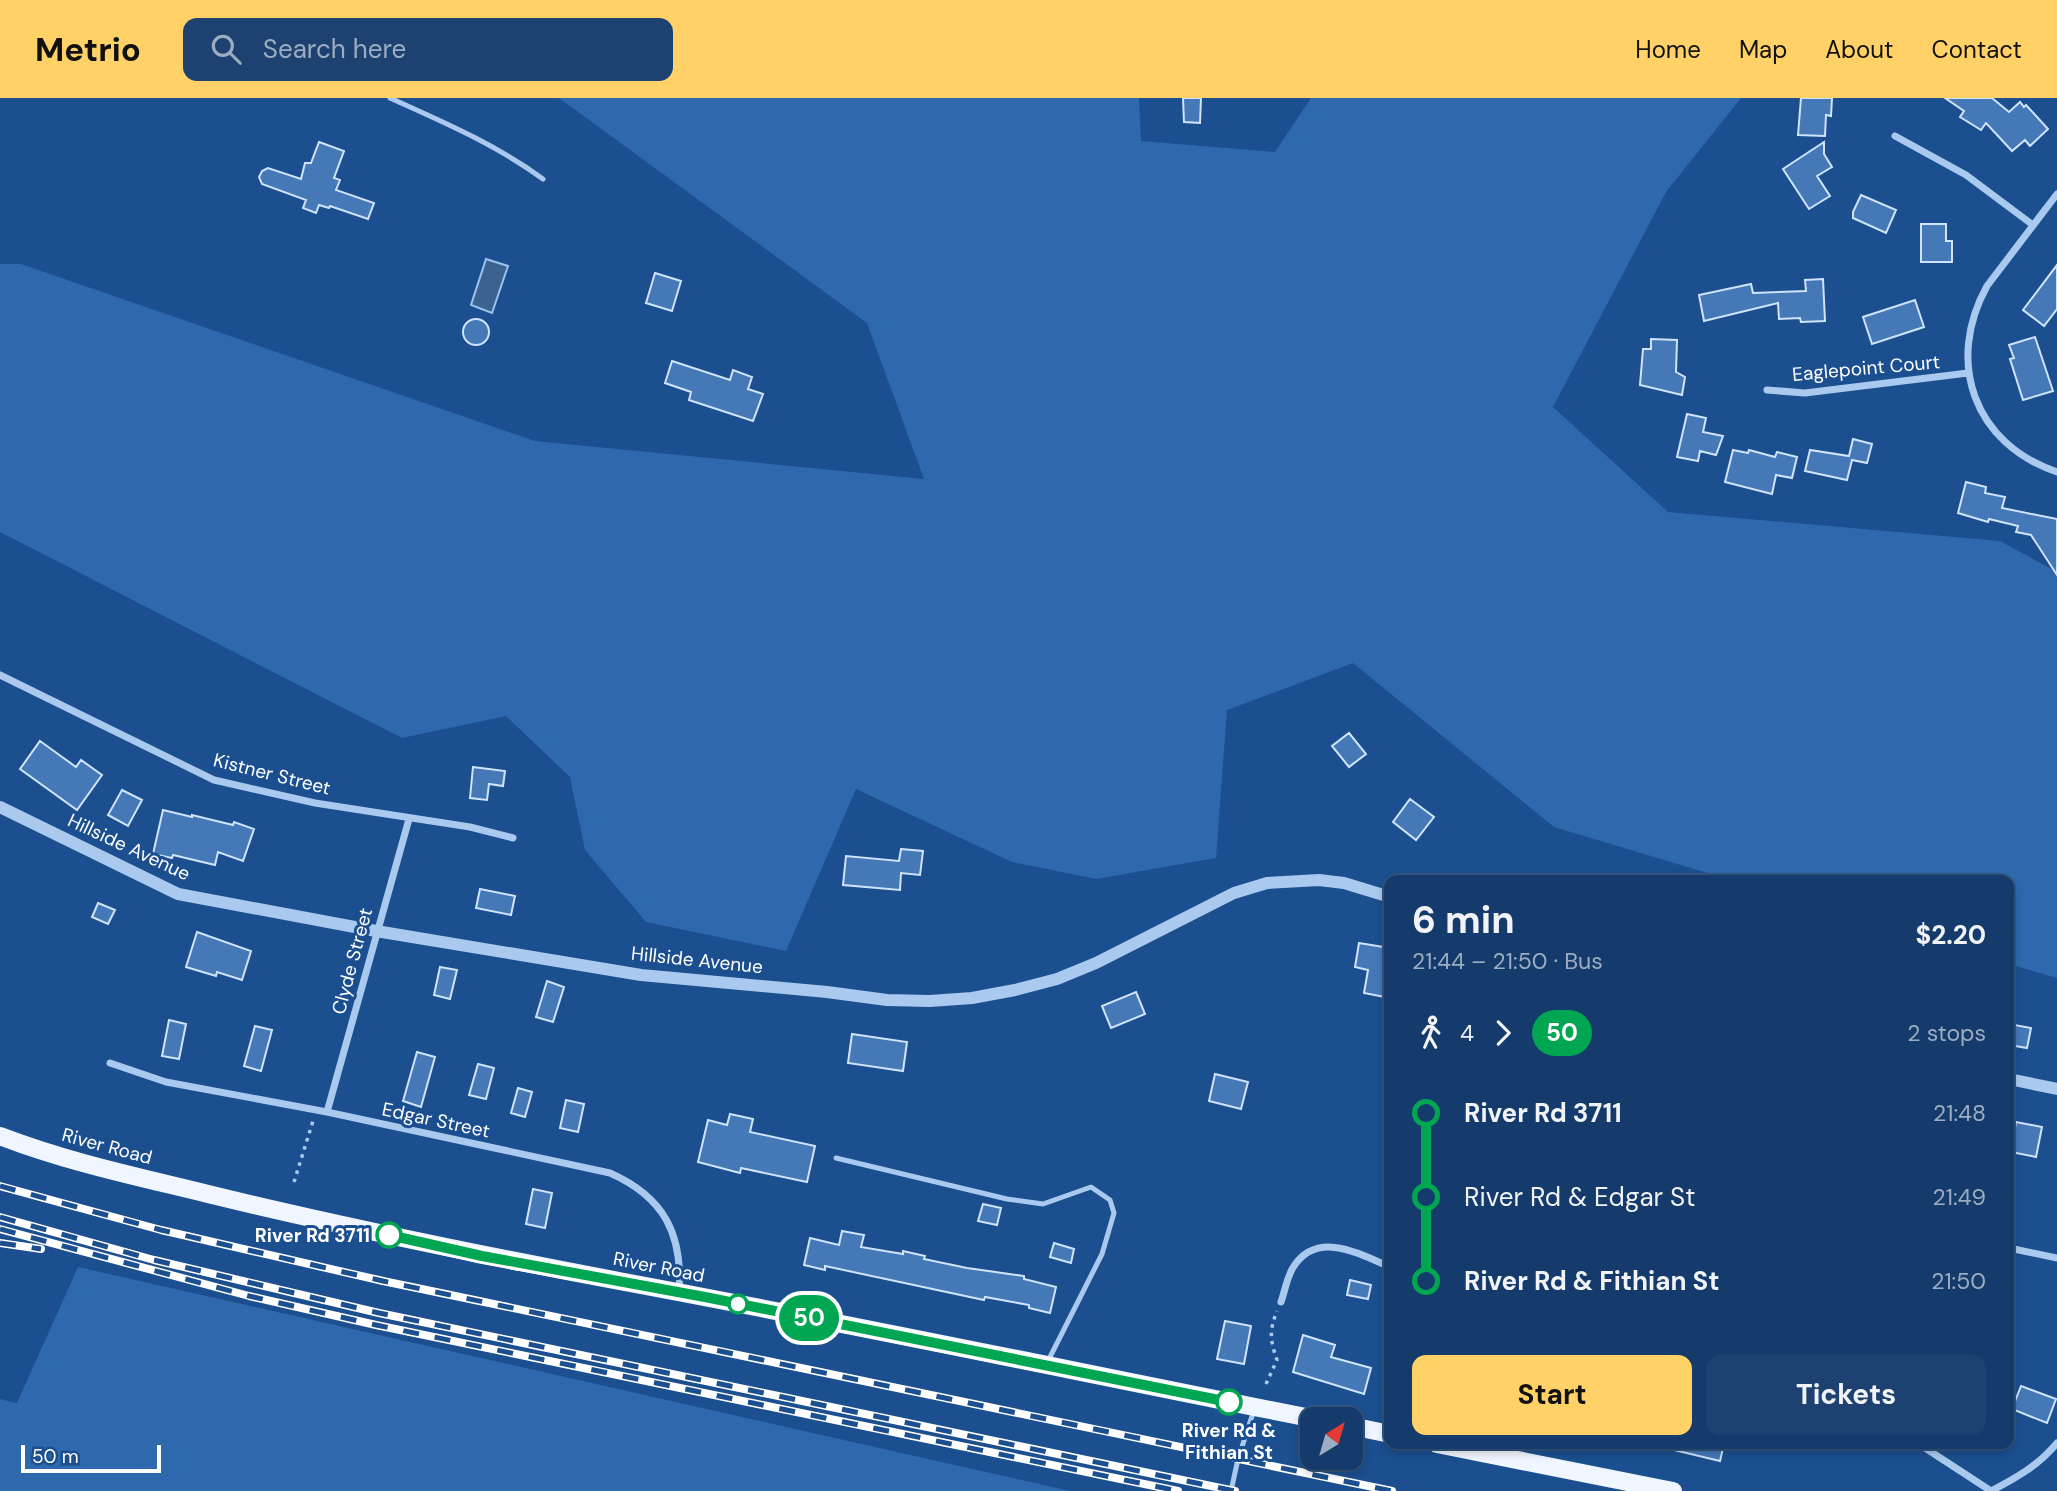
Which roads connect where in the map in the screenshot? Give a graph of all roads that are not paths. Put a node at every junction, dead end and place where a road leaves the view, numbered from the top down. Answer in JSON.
{"nodes":[{"id":1,"x":390,"y":98,"type":"edge"},
{"id":2,"x":1895,"y":136,"type":"dead end"},
{"id":3,"x":543,"y":179,"type":"dead end"},
{"id":4,"x":2057,"y":194,"type":"edge"},
{"id":5,"x":2033,"y":225,"type":"junction"},
{"id":6,"x":1968,"y":373,"type":"junction"},
{"id":7,"x":1767,"y":390,"type":"dead end"},
{"id":8,"x":2057,"y":472,"type":"edge"},
{"id":9,"x":0,"y":676,"type":"edge"},
{"id":10,"x":0,"y":807,"type":"edge"},
{"id":11,"x":409,"y":819,"type":"junction"},
{"id":12,"x":513,"y":838,"type":"dead end"},
{"id":13,"x":1384,"y":895,"type":"edge"},
{"id":14,"x":376,"y":931,"type":"junction"},
{"id":15,"x":110,"y":1063,"type":"dead end"},
{"id":16,"x":2014,"y":1080,"type":"edge"},
{"id":17,"x":2057,"y":1089,"type":"edge"},
{"id":18,"x":327,"y":1112,"type":"junction"},
{"id":19,"x":0,"y":1136,"type":"edge"},
{"id":20,"x":835,"y":1158,"type":"dead end"},
{"id":21,"x":2014,"y":1249,"type":"edge"},
{"id":22,"x":2057,"y":1258,"type":"edge"},
{"id":23,"x":1384,"y":1264,"type":"edge"},
{"id":24,"x":679,"y":1292,"type":"junction"},
{"id":25,"x":1281,"y":1303,"type":"road end"},
{"id":26,"x":1046,"y":1366,"type":"junction"},
{"id":27,"x":1255,"y":1407,"type":"junction"},
{"id":28,"x":1300,"y":1416,"type":"edge"},
{"id":29,"x":1363,"y":1428,"type":"edge"},
{"id":30,"x":1384,"y":1433,"type":"edge"},
{"id":31,"x":2057,"y":1443,"type":"edge"},
{"id":32,"x":1462,"y":1449,"type":"edge"},
{"id":33,"x":1927,"y":1449,"type":"edge"},
{"id":34,"x":1231,"y":1491,"type":"edge"},
{"id":35,"x":1673,"y":1491,"type":"edge"},
{"id":36,"x":1991,"y":1491,"type":"edge"}],
"edges":[{"from":1,"to":3,"type":"lane"},
{"from":2,"to":5,"type":"street"},
{"from":4,"to":5,"type":"street"},
{"from":5,"to":6,"type":"street"},
{"from":6,"to":7,"type":"street","name":"Eaglepoint Court"},
{"from":6,"to":8,"type":"street"},
{"from":9,"to":11,"type":"street","name":"Kistner Street"},
{"from":10,"to":14,"type":"street","name":"Hillside Avenue"},
{"from":11,"to":12,"type":"street","name":"Kistner Street"},
{"from":11,"to":14,"type":"street","name":"Clyde Street"},
{"from":13,"to":14,"type":"street","name":"Hillside Avenue"},
{"from":14,"to":18,"type":"street","name":"Clyde Street"},
{"from":15,"to":18,"type":"street","name":"Edgar Street"},
{"from":16,"to":17,"type":"street"},
{"from":18,"to":24,"type":"street","name":"Edgar Street"},
{"from":19,"to":24,"type":"main road","name":"River Road"},
{"from":20,"to":26,"type":"lane"},
{"from":21,"to":22,"type":"street"},
{"from":23,"to":25,"type":"street"},
{"from":24,"to":26,"type":"main road","name":"River Road"},
{"from":26,"to":27,"type":"main road","name":"River Road"},
{"from":27,"to":28,"type":"main road","name":"River Road"},
{"from":27,"to":34,"type":"lane"},
{"from":29,"to":30,"type":"main road"},
{"from":31,"to":36,"type":"street"},
{"from":32,"to":35,"type":"main road"},
{"from":33,"to":36,"type":"street"}]}
